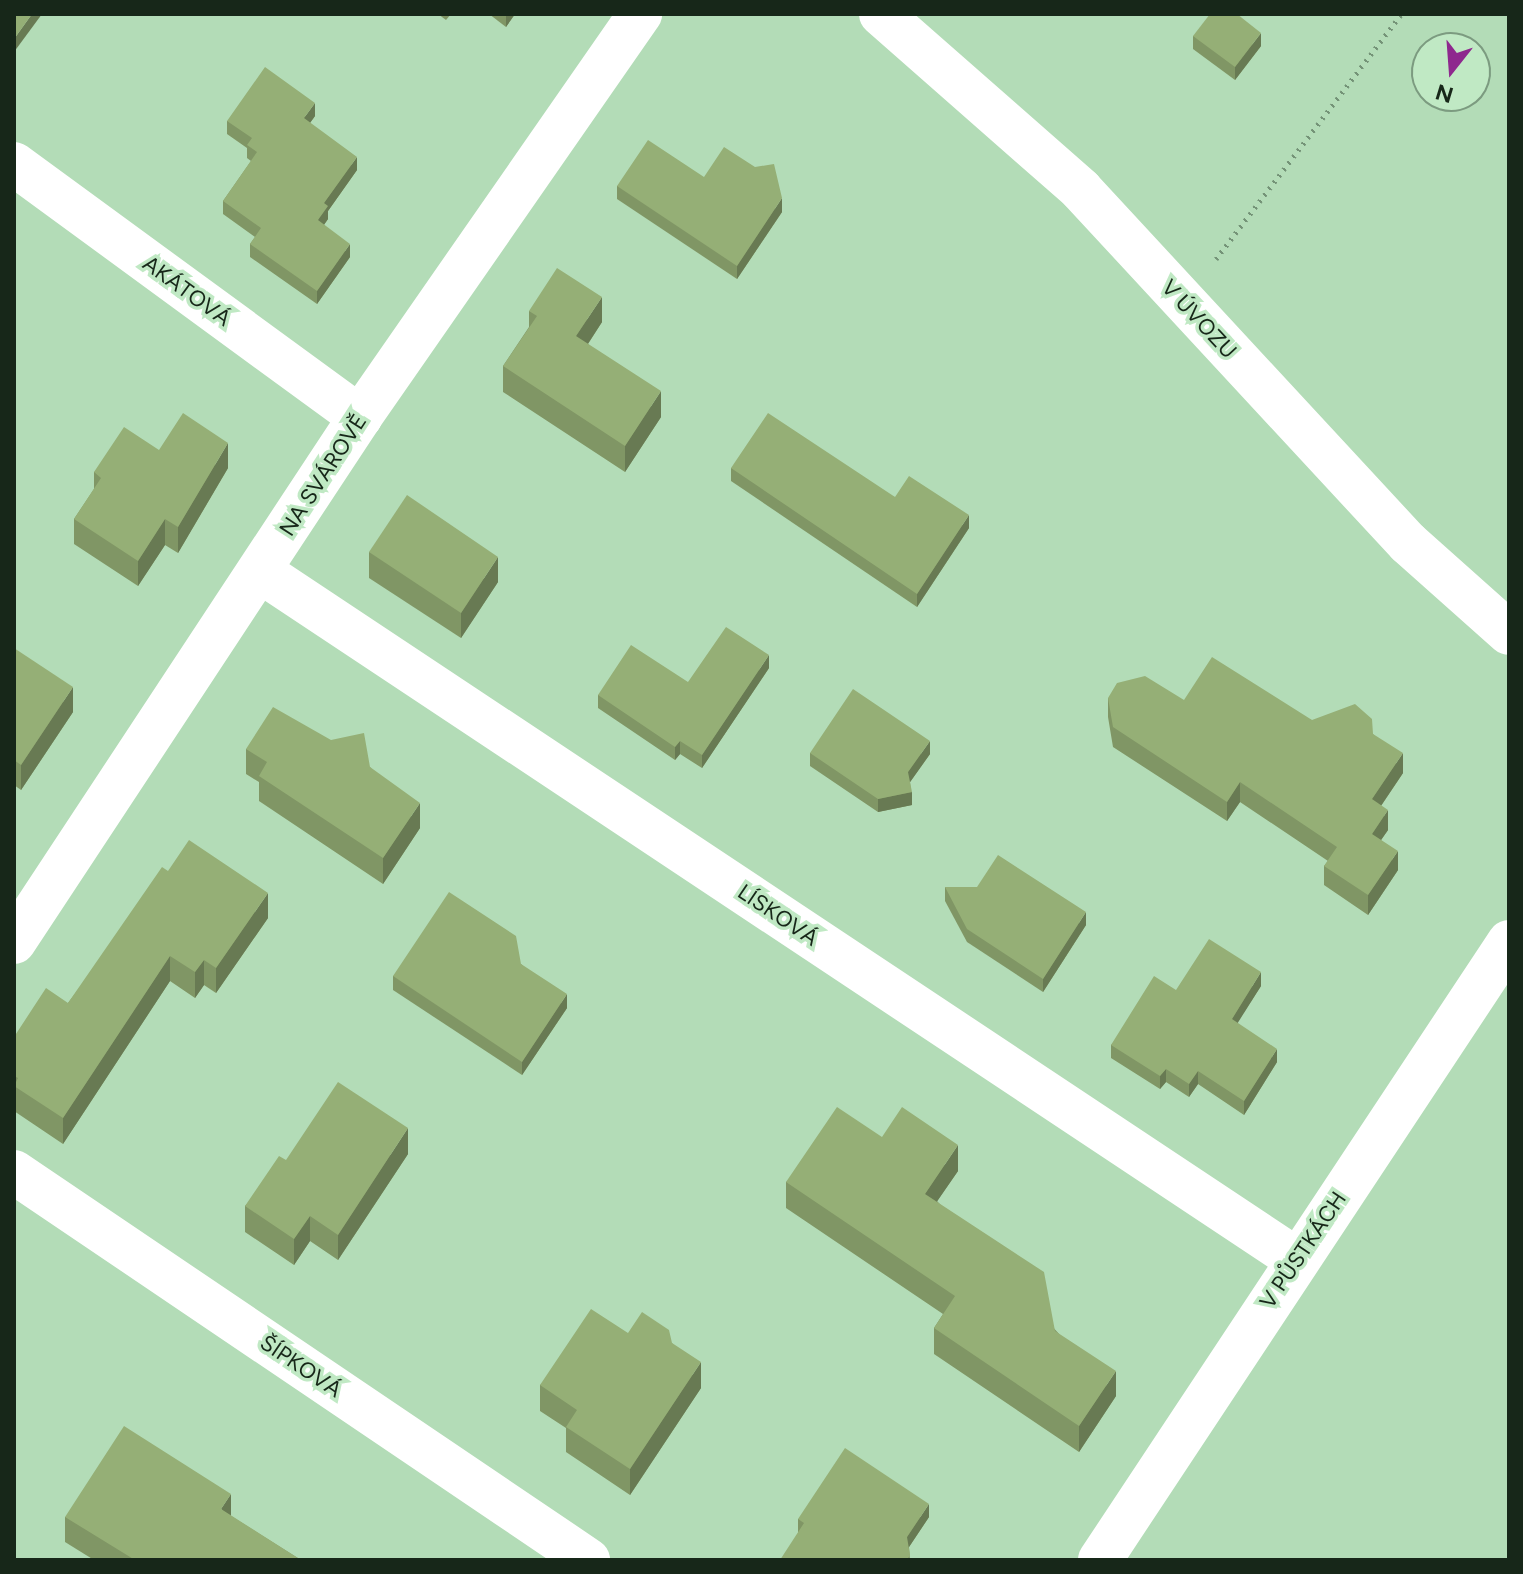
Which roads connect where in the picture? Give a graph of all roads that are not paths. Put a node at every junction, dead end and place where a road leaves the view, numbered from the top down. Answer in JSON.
{"nodes":[{"id":1,"x":640,"y":14,"type":"edge"},
{"id":2,"x":881,"y":14,"type":"edge"},
{"id":3,"x":14,"y":164,"type":"edge"},
{"id":4,"x":360,"y":417,"type":"junction"},
{"id":5,"x":260,"y":571,"type":"junction"},
{"id":6,"x":1509,"y":633,"type":"edge"},
{"id":7,"x":14,"y":942,"type":"edge"},
{"id":8,"x":1509,"y":942,"type":"edge"},
{"id":9,"x":14,"y":1172,"type":"edge"},
{"id":10,"x":1296,"y":1259,"type":"junction"},
{"id":11,"x":588,"y":1560,"type":"edge"},
{"id":12,"x":1100,"y":1560,"type":"edge"}],
"edges":[{"from":1,"to":4,"type":"street","name":"NA SVÁROVĚ"},
{"from":2,"to":6,"type":"street","name":"V ÚVOZU"},
{"from":3,"to":4,"type":"street","name":"AKÁTOVÁ"},
{"from":4,"to":5,"type":"street","name":"NA SVÁROVĚ"},
{"from":5,"to":7,"type":"street","name":"NA SVÁROVĚ"},
{"from":5,"to":10,"type":"street","name":"LÍSKOVÁ"},
{"from":8,"to":10,"type":"street","name":"V PŮSTKÁCH"},
{"from":9,"to":11,"type":"street","name":"ŠÍPKOVÁ"},
{"from":10,"to":12,"type":"street","name":"V PŮSTKÁCH"}]}
